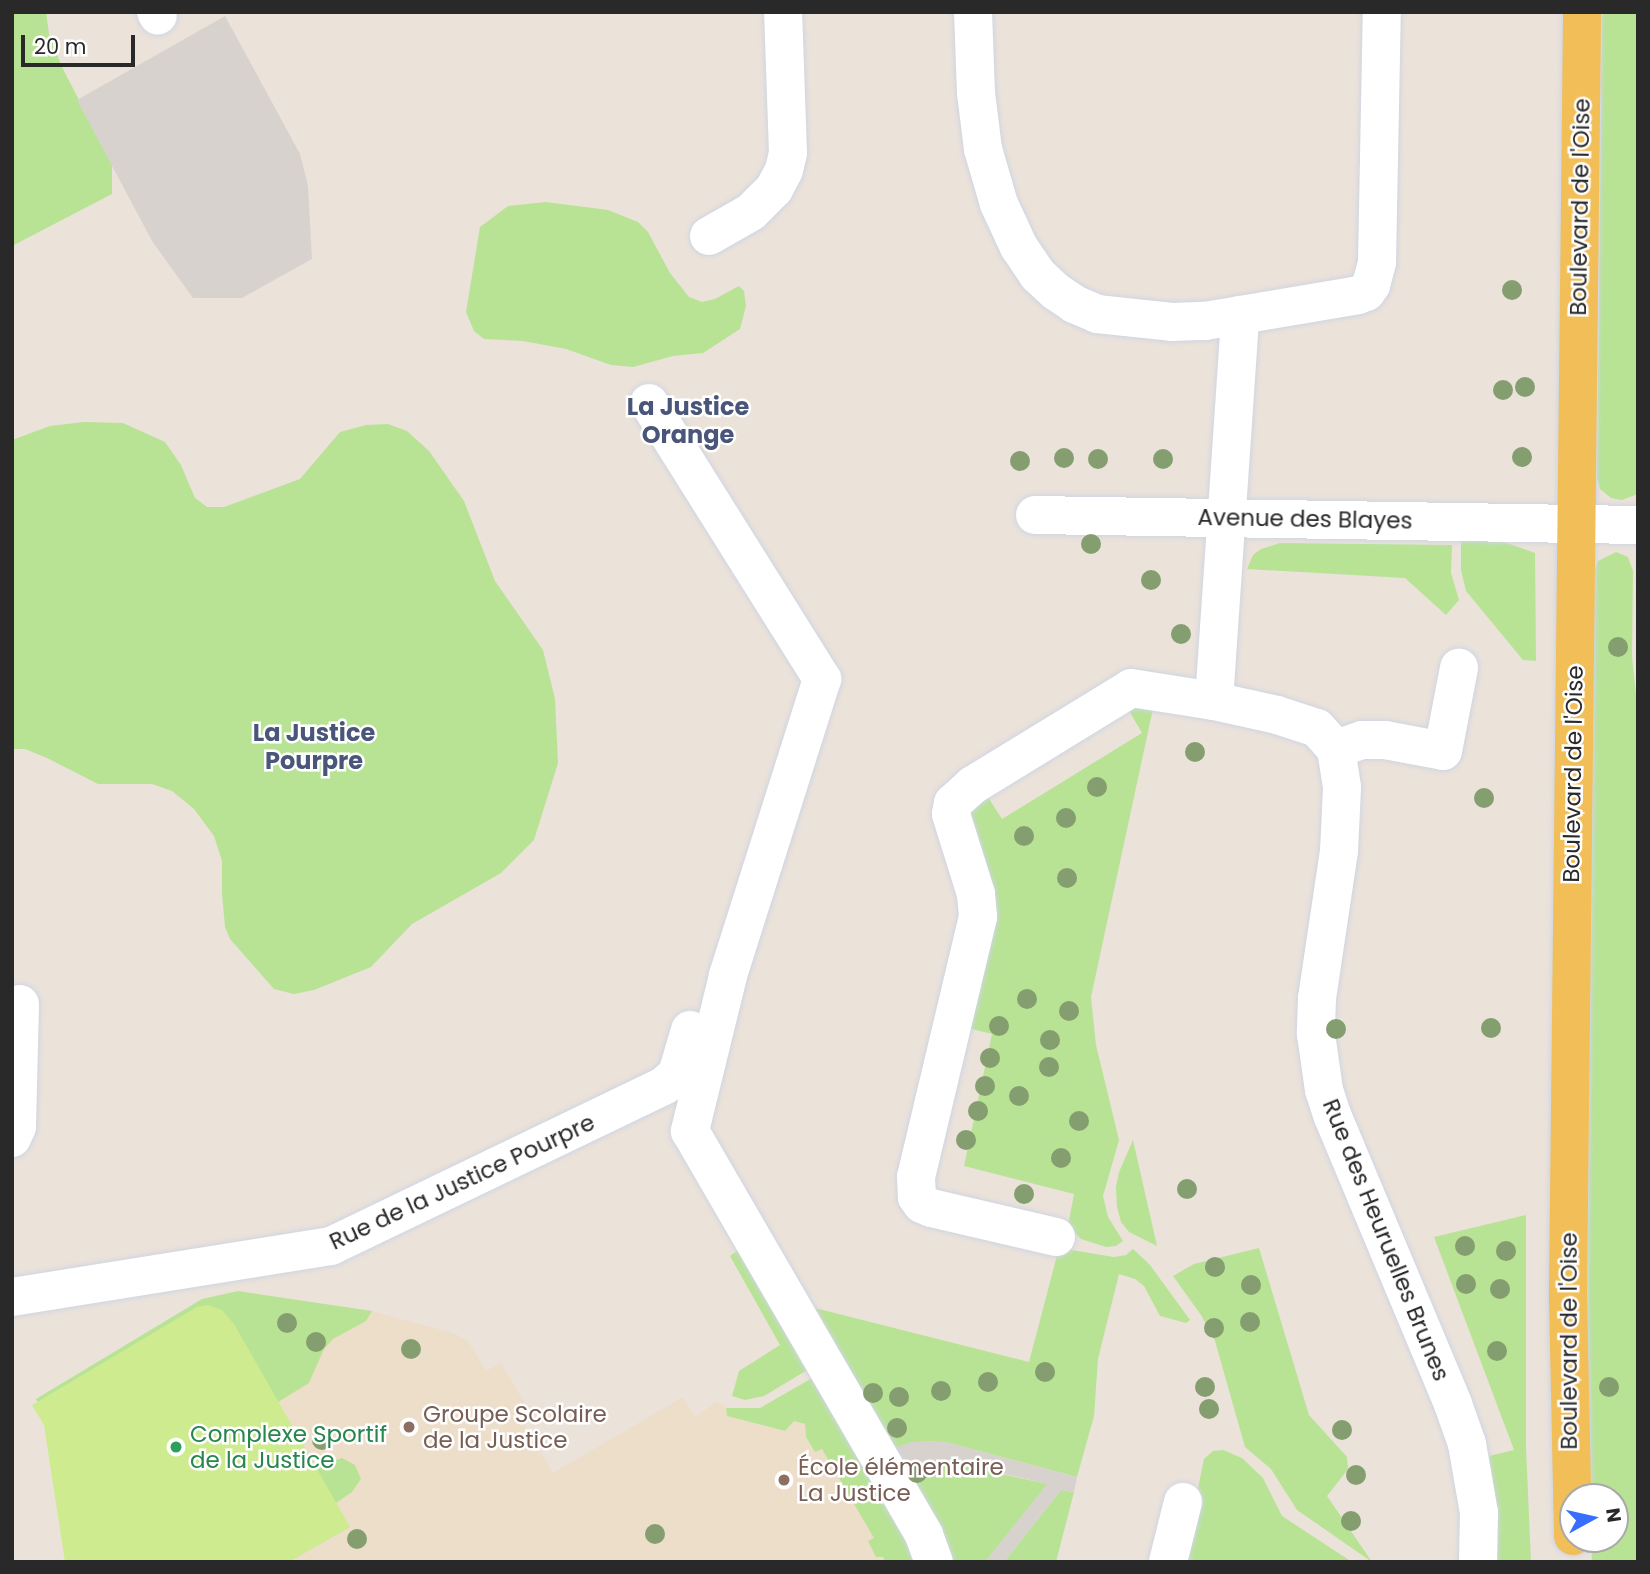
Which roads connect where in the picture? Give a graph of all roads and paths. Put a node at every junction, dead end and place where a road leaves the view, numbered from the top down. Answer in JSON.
{"nodes":[{"id":1,"x":783,"y":12,"type":"edge"},
{"id":2,"x":973,"y":12,"type":"edge"},
{"id":3,"x":1382,"y":12,"type":"edge"},
{"id":4,"x":1582,"y":12,"type":"edge"},
{"id":5,"x":709,"y":236,"type":"dead end"},
{"id":6,"x":1240,"y":315,"type":"junction"},
{"id":7,"x":649,"y":403,"type":"dead end"},
{"id":8,"x":1034,"y":514,"type":"dead end"},
{"id":9,"x":1227,"y":518,"type":"junction"},
{"id":10,"x":1576,"y":524,"type":"junction"},
{"id":11,"x":1638,"y":525,"type":"edge"},
{"id":12,"x":803,"y":649,"type":"junction"},
{"id":13,"x":1459,"y":668,"type":"dead end"},
{"id":14,"x":1214,"y":701,"type":"junction"},
{"id":15,"x":1336,"y":749,"type":"junction"},
{"id":16,"x":20,"y":1004,"type":"dead end"},
{"id":17,"x":12,"y":1138,"type":"edge"},
{"id":18,"x":1056,"y":1237,"type":"dead end"},
{"id":19,"x":12,"y":1297,"type":"edge"},
{"id":20,"x":1572,"y":1483,"type":"edge"},
{"id":21,"x":1183,"y":1502,"type":"dead end"},
{"id":22,"x":934,"y":1562,"type":"edge"},
{"id":23,"x":1168,"y":1562,"type":"edge"},
{"id":24,"x":1478,"y":1562,"type":"edge"}],
"edges":[{"from":1,"to":5,"type":"street"},
{"from":2,"to":6,"type":"street"},
{"from":3,"to":6,"type":"street"},
{"from":4,"to":10,"type":"main road","name":"Boulevard de l'Oise"},
{"from":6,"to":9,"type":"street"},
{"from":7,"to":12,"type":"street"},
{"from":8,"to":9,"type":"street","name":"Avenue des Blayes"},
{"from":9,"to":10,"type":"street","name":"Avenue des Blayes"},
{"from":9,"to":14,"type":"street"},
{"from":10,"to":11,"type":"street","name":"Avenue des Blayes"},
{"from":10,"to":20,"type":"main road","name":"Boulevard de l'Oise"},
{"from":12,"to":19,"type":"street","name":"Rue de la Justice Pourpre"},
{"from":12,"to":22,"type":"street"},
{"from":13,"to":15,"type":"street"},
{"from":14,"to":15,"type":"street"},
{"from":14,"to":18,"type":"street"},
{"from":15,"to":24,"type":"street","name":"Rue des Heuruelles Brunes"},
{"from":16,"to":17,"type":"street"},
{"from":21,"to":23,"type":"street"}]}
